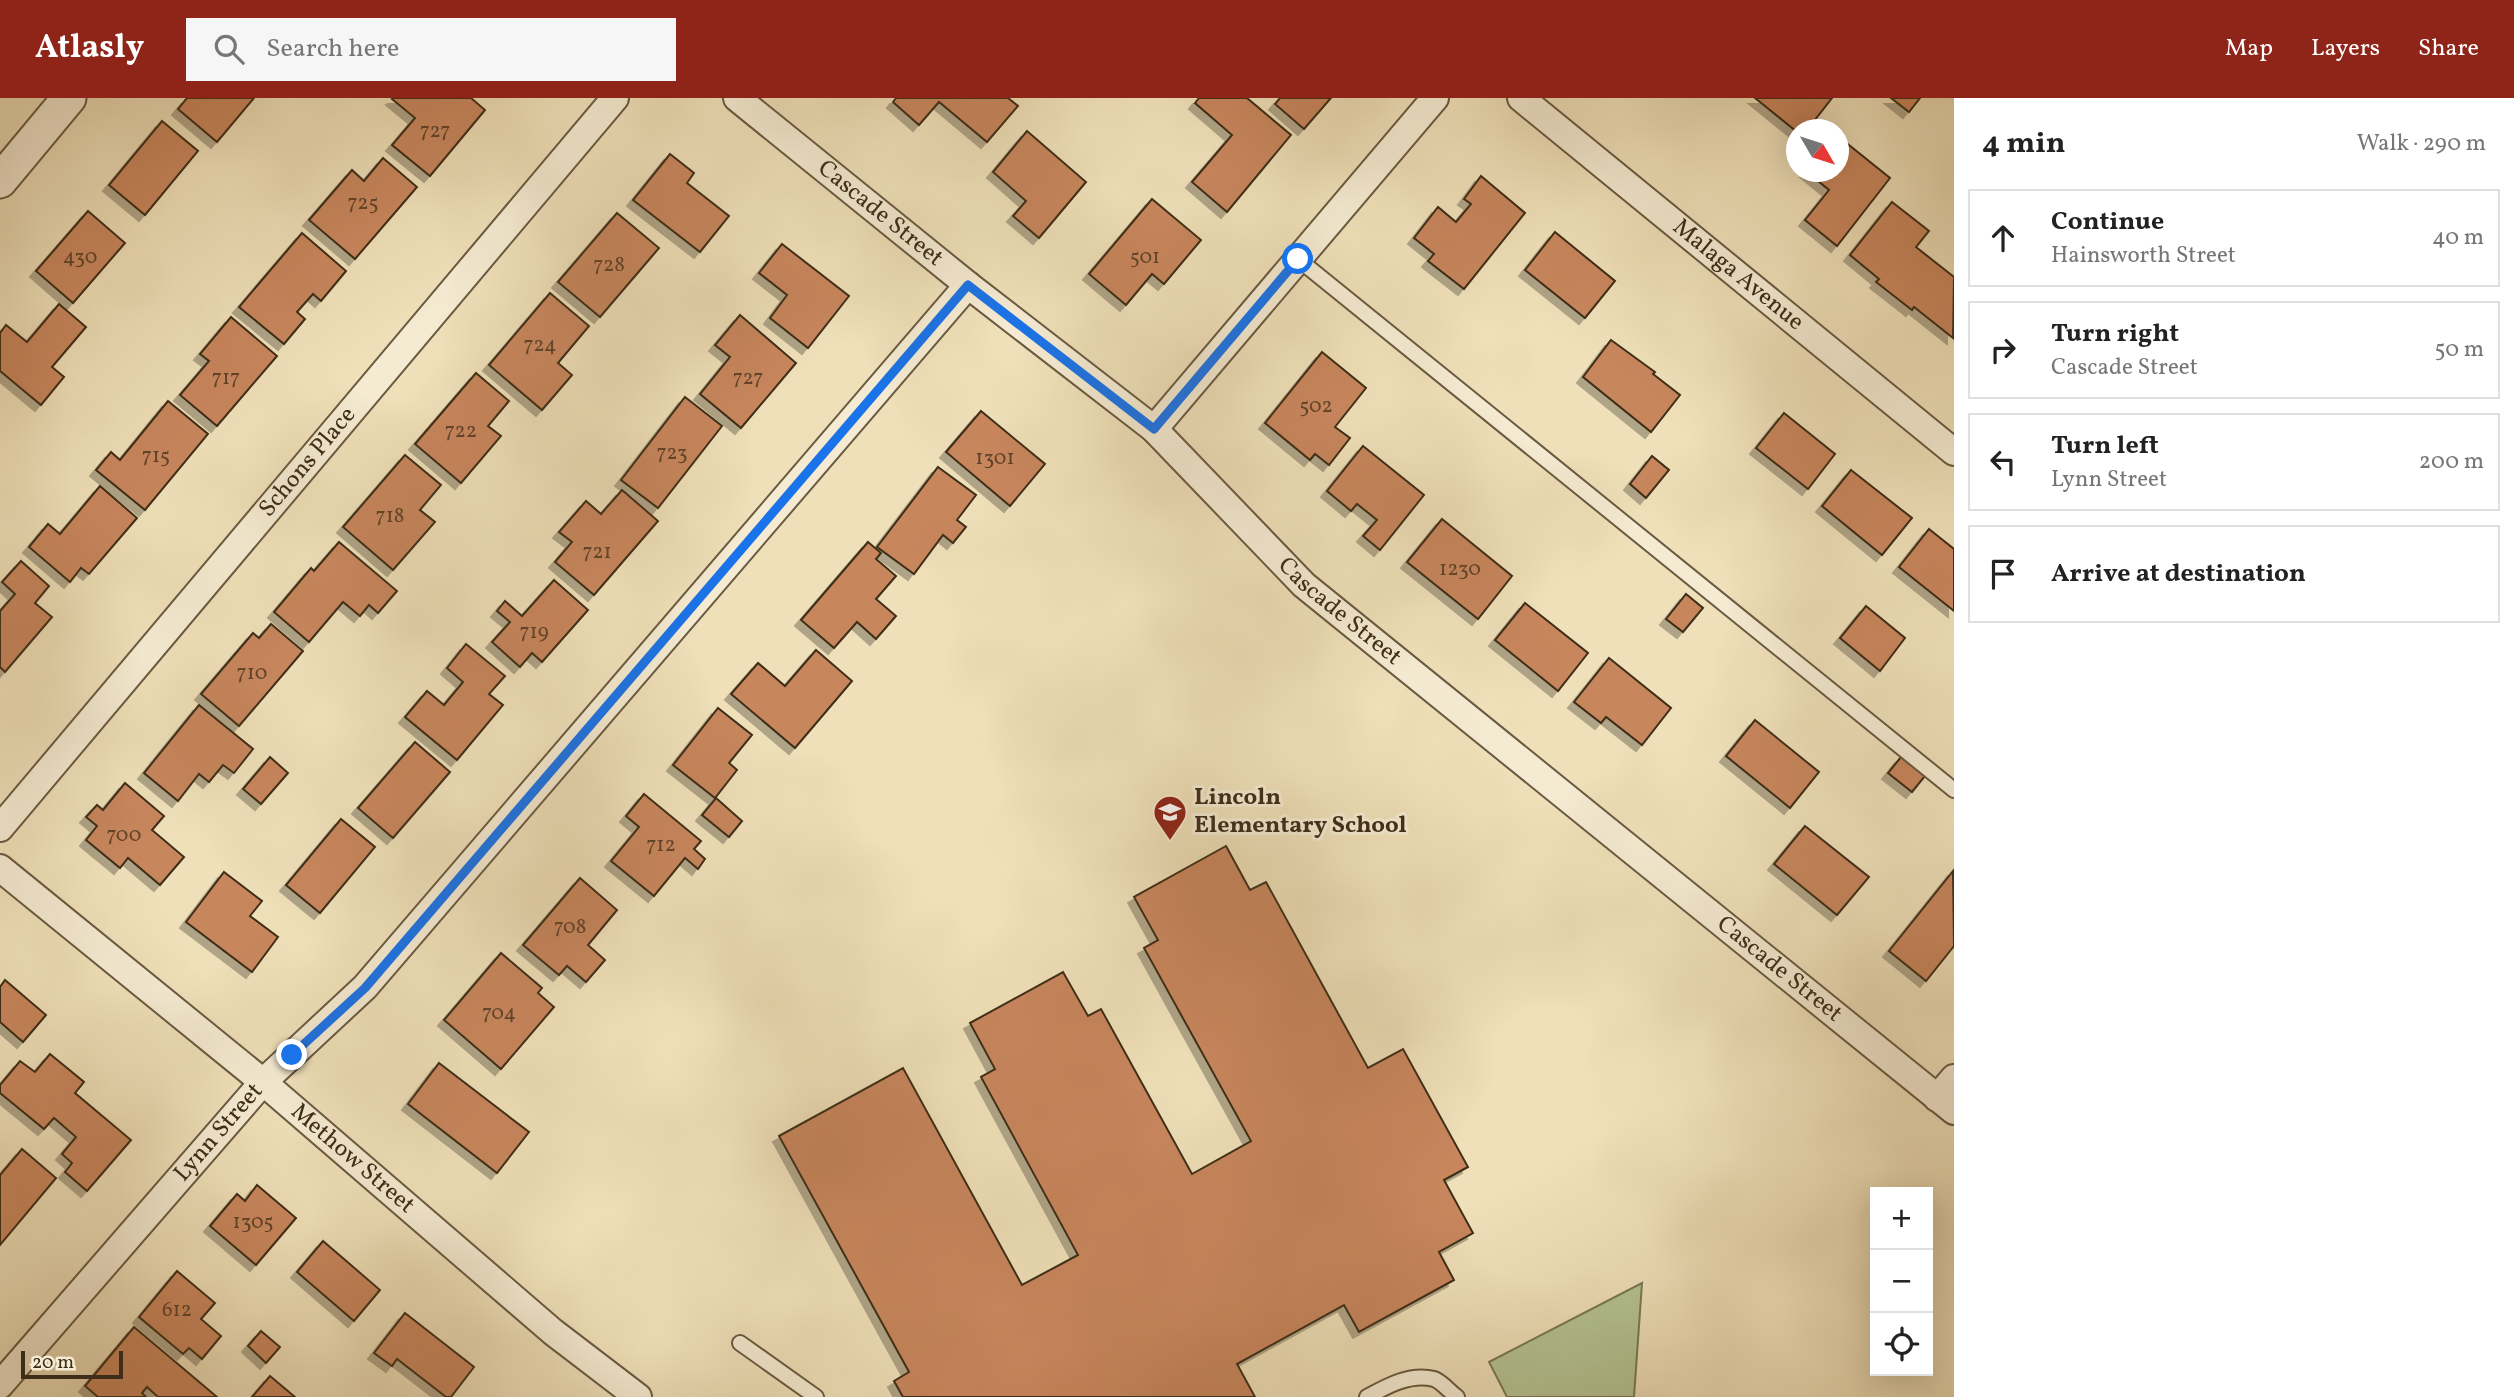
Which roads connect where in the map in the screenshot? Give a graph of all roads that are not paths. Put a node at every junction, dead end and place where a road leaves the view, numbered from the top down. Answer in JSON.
{"nodes":[{"id":1,"x":69,"y":98,"type":"edge"},
{"id":2,"x":615,"y":98,"type":"edge"},
{"id":3,"x":737,"y":98,"type":"edge"},
{"id":4,"x":1435,"y":98,"type":"edge"},
{"id":5,"x":1521,"y":98,"type":"edge"},
{"id":6,"x":0,"y":181,"type":"edge"},
{"id":7,"x":1298,"y":259,"type":"junction"},
{"id":8,"x":968,"y":285,"type":"junction"},
{"id":9,"x":1154,"y":429,"type":"junction"},
{"id":10,"x":1954,"y":452,"type":"edge"},
{"id":11,"x":1954,"y":790,"type":"edge"},
{"id":12,"x":0,"y":828,"type":"edge"},
{"id":13,"x":3,"y":876,"type":"edge"},
{"id":14,"x":263,"y":1082,"type":"junction"},
{"id":15,"x":1948,"y":1096,"type":"edge"},
{"id":16,"x":740,"y":1343,"type":"dead end"},
{"id":17,"x":0,"y":1385,"type":"edge"},
{"id":18,"x":638,"y":1397,"type":"edge"},
{"id":19,"x":816,"y":1397,"type":"edge"},
{"id":20,"x":1367,"y":1397,"type":"edge"},
{"id":21,"x":1457,"y":1397,"type":"edge"}],
"edges":[{"from":1,"to":6,"type":"street"},
{"from":2,"to":12,"type":"street","name":"Schons Place"},
{"from":3,"to":8,"type":"street","name":"Cascade Street"},
{"from":4,"to":7,"type":"street"},
{"from":5,"to":10,"type":"street","name":"Malaga Avenue"},
{"from":7,"to":9,"type":"street"},
{"from":7,"to":11,"type":"lane"},
{"from":8,"to":9,"type":"street","name":"Cascade Street"},
{"from":8,"to":14,"type":"street","name":"Lynn Street"},
{"from":9,"to":15,"type":"street","name":"Cascade Street"},
{"from":13,"to":14,"type":"street","name":"Methow Street"},
{"from":14,"to":17,"type":"street","name":"Lynn Street"},
{"from":14,"to":18,"type":"street","name":"Methow Street"},
{"from":16,"to":19,"type":"lane"},
{"from":20,"to":21,"type":"lane"}]}
